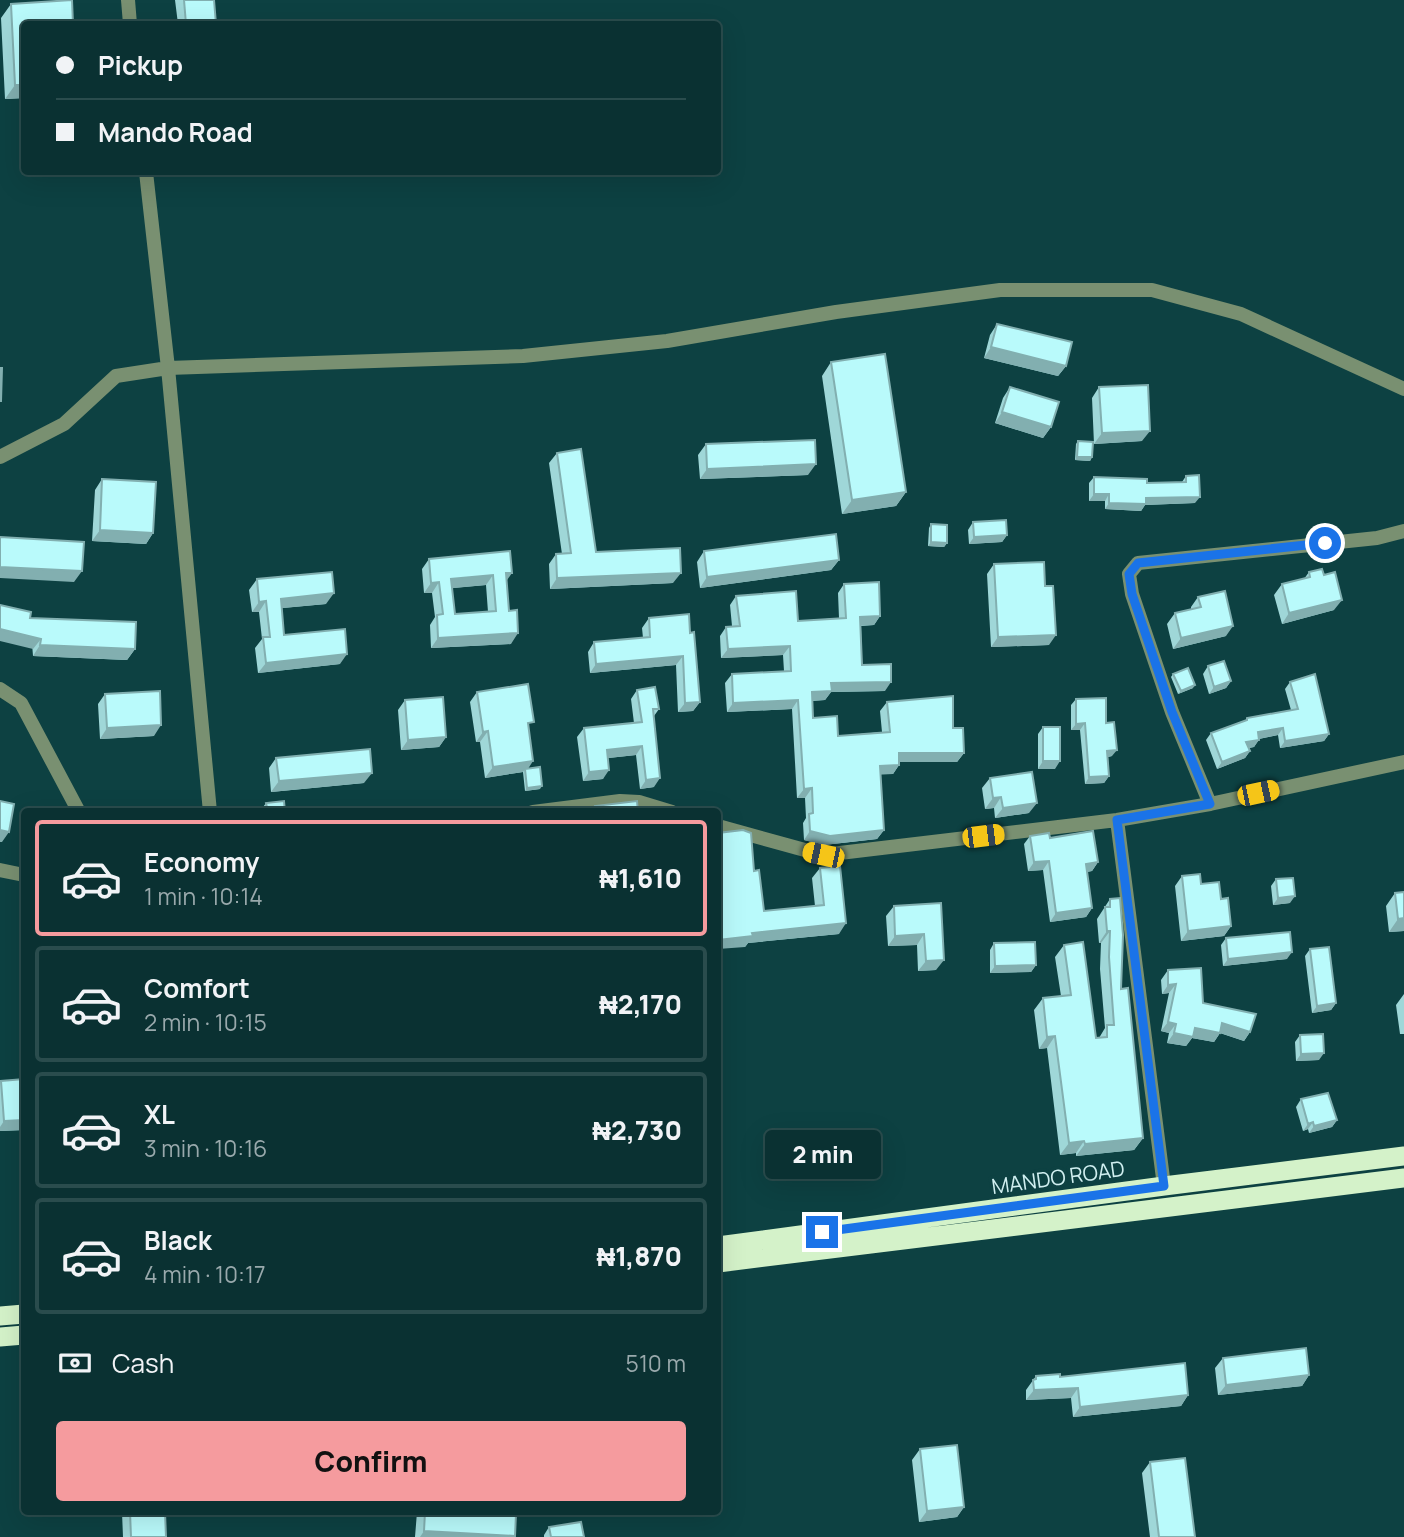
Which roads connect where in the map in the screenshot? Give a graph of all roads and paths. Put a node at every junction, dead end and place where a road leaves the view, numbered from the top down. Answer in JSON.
{"nodes":[{"id":1,"x":128,"y":0,"type":"edge"},
{"id":2,"x":130,"y":21,"type":"edge"},
{"id":3,"x":146,"y":175,"type":"edge"},
{"id":4,"x":168,"y":368,"type":"junction"},
{"id":5,"x":1404,"y":389,"type":"edge"},
{"id":6,"x":0,"y":457,"type":"edge"},
{"id":7,"x":1404,"y":531,"type":"edge"},
{"id":8,"x":0,"y":689,"type":"edge"},
{"id":9,"x":1404,"y":762,"type":"edge"},
{"id":10,"x":1210,"y":804,"type":"junction"},
{"id":11,"x":77,"y":808,"type":"edge"},
{"id":12,"x":210,"y":808,"type":"edge"},
{"id":13,"x":562,"y":808,"type":"edge"},
{"id":14,"x":659,"y":808,"type":"edge"},
{"id":15,"x":1117,"y":820,"type":"junction"},
{"id":16,"x":721,"y":827,"type":"edge"},
{"id":17,"x":0,"y":870,"type":"edge"},
{"id":18,"x":21,"y":874,"type":"edge"},
{"id":19,"x":1404,"y":1156,"type":"edge"},
{"id":20,"x":1404,"y":1178,"type":"edge"},
{"id":21,"x":1164,"y":1186,"type":"junction"},
{"id":22,"x":721,"y":1246,"type":"edge"},
{"id":23,"x":721,"y":1263,"type":"edge"},
{"id":24,"x":21,"y":1314,"type":"edge"},
{"id":25,"x":0,"y":1316,"type":"edge"},
{"id":26,"x":21,"y":1335,"type":"edge"},
{"id":27,"x":0,"y":1337,"type":"edge"}],
"edges":[{"from":1,"to":2,"type":"street"},
{"from":3,"to":4,"type":"street"},
{"from":4,"to":5,"type":"street"},
{"from":4,"to":6,"type":"street"},
{"from":4,"to":12,"type":"street"},
{"from":7,"to":10,"type":"street"},
{"from":8,"to":11,"type":"street"},
{"from":9,"to":10,"type":"street"},
{"from":10,"to":15,"type":"street"},
{"from":13,"to":14,"type":"street"},
{"from":15,"to":16,"type":"street"},
{"from":15,"to":21,"type":"street"},
{"from":17,"to":18,"type":"street"},
{"from":19,"to":21,"type":"highway","name":"MANDO ROAD"},
{"from":20,"to":23,"type":"highway","name":"MANDO ROAD"},
{"from":21,"to":22,"type":"highway","name":"MANDO ROAD"},
{"from":24,"to":25,"type":"highway"},
{"from":26,"to":27,"type":"highway"}]}
